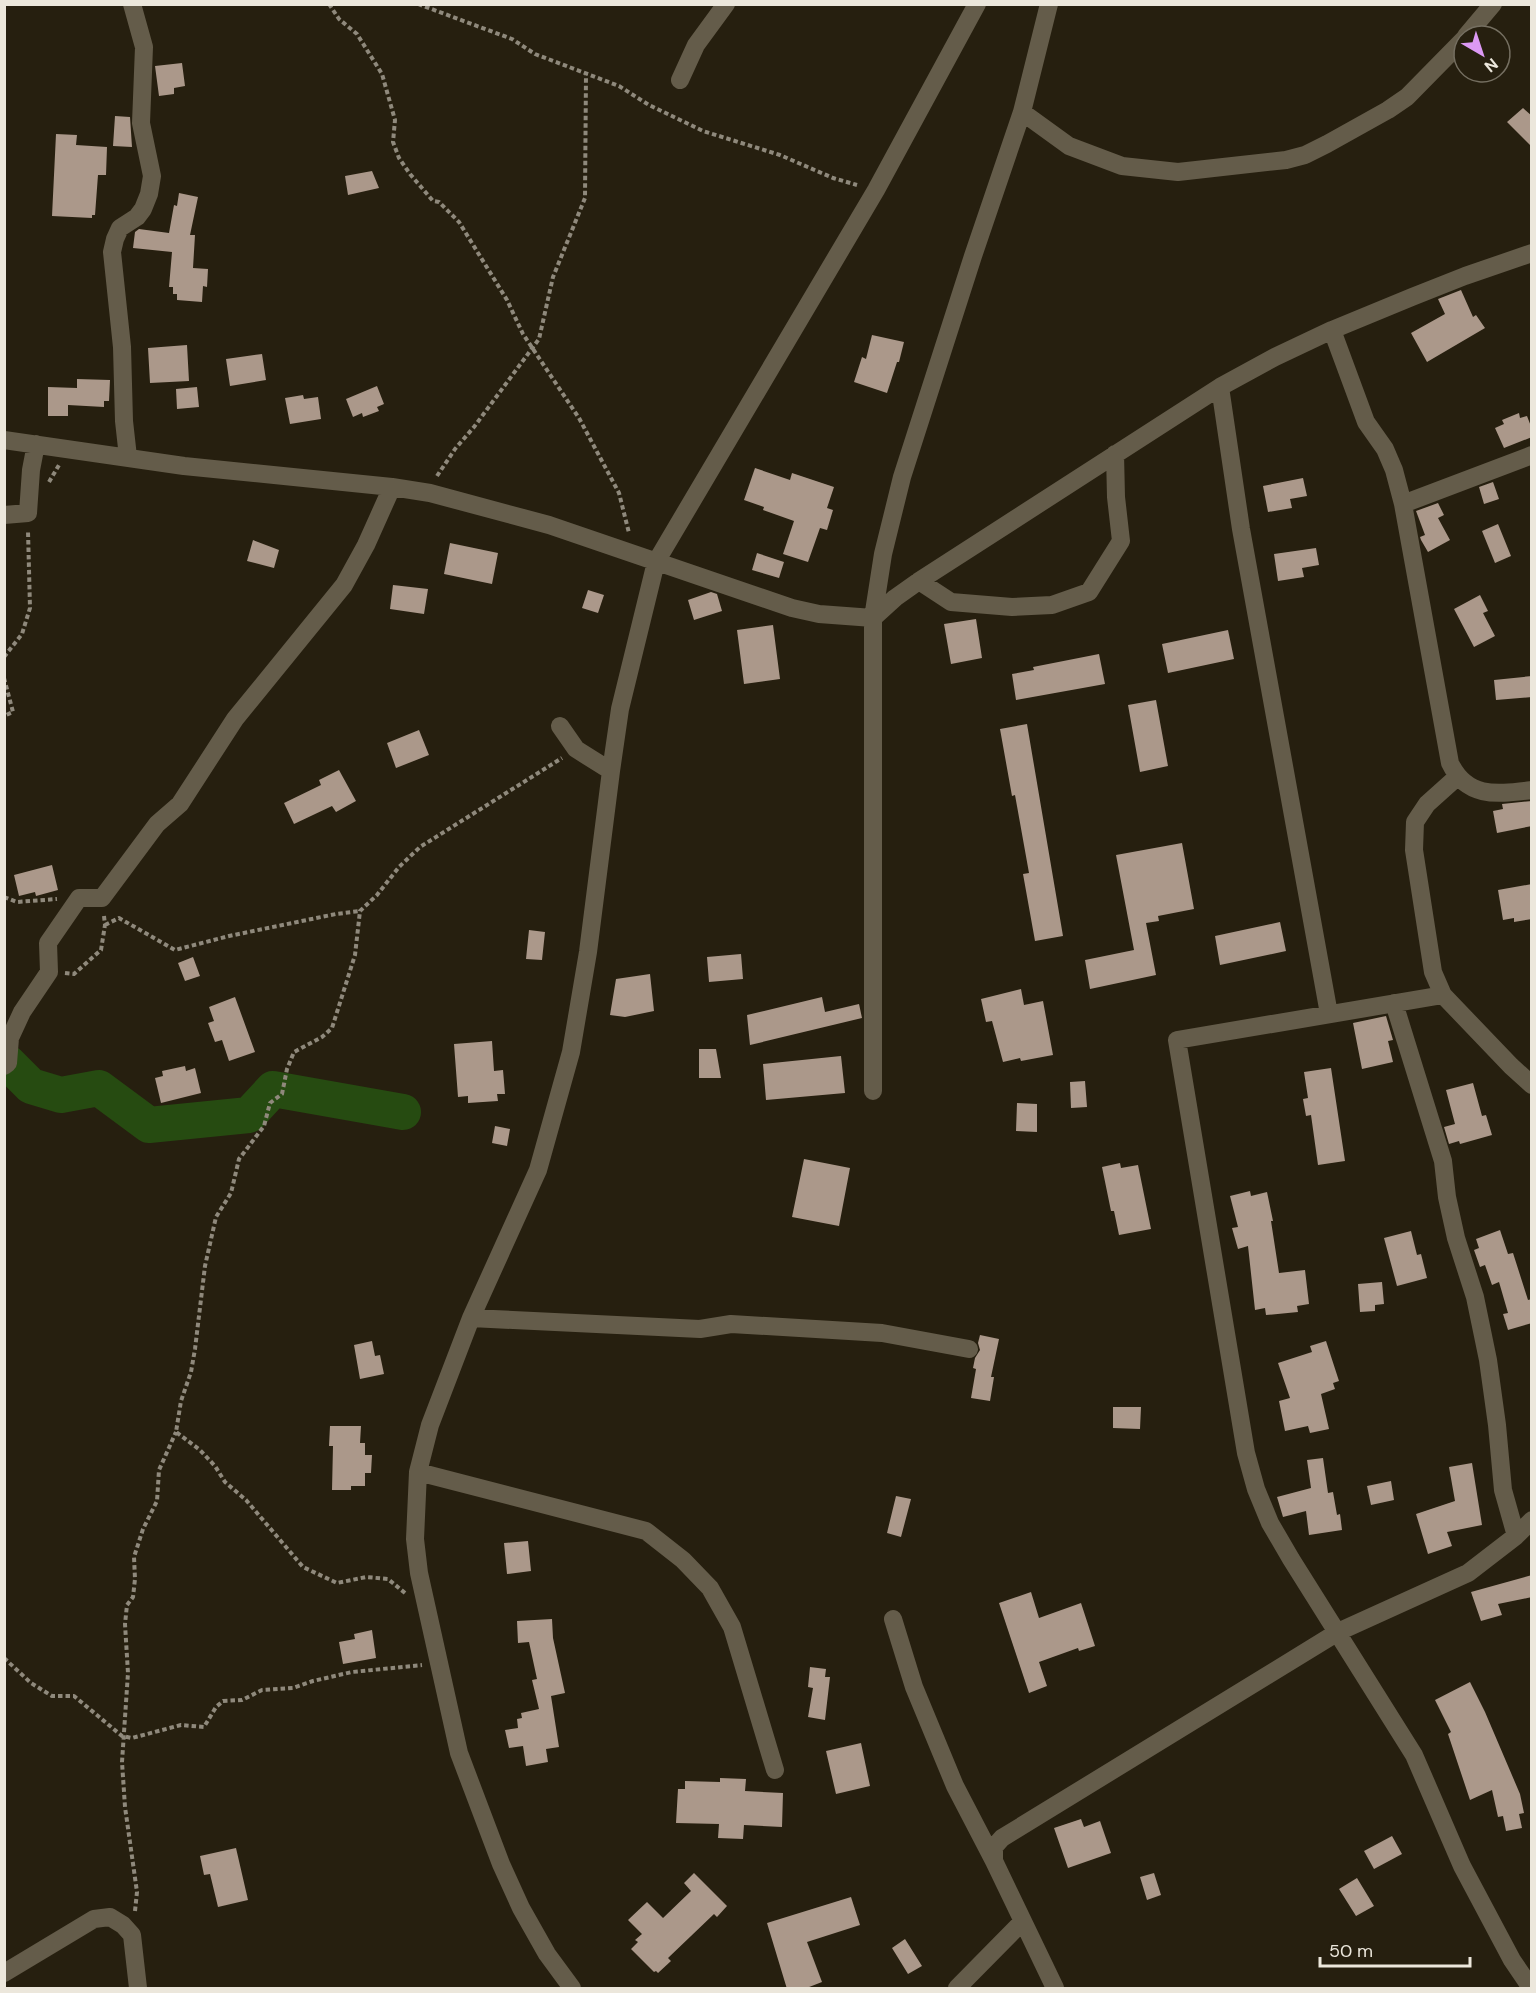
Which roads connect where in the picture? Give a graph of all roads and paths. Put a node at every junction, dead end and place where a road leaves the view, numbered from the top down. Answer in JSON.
{"nodes":[{"id":1,"x":132,"y":4,"type":"edge"},
{"id":2,"x":329,"y":4,"type":"edge"},
{"id":3,"x":418,"y":4,"type":"edge"},
{"id":4,"x":726,"y":4,"type":"edge"},
{"id":5,"x":977,"y":4,"type":"edge"},
{"id":6,"x":1049,"y":4,"type":"edge"},
{"id":7,"x":1493,"y":4,"type":"edge"},
{"id":8,"x":1476,"y":24,"type":"edge"},
{"id":9,"x":1452,"y":51,"type":"edge"},
{"id":10,"x":586,"y":74,"type":"junction"},
{"id":11,"x":680,"y":80,"type":"dead end"},
{"id":12,"x":1022,"y":112,"type":"junction"},
{"id":13,"x":876,"y":190,"type":"junction"},
{"id":14,"x":1532,"y":253,"type":"edge"},
{"id":15,"x":1332,"y":330,"type":"junction"},
{"id":16,"x":532,"y":349,"type":"junction"},
{"id":17,"x":1220,"y":387,"type":"junction"},
{"id":18,"x":4,"y":440,"type":"edge"},
{"id":19,"x":36,"y":444,"type":"junction"},
{"id":20,"x":67,"y":448,"type":"junction"},
{"id":21,"x":1115,"y":454,"type":"junction"},
{"id":22,"x":1532,"y":455,"type":"edge"},
{"id":23,"x":128,"y":458,"type":"junction"},
{"id":24,"x":392,"y":487,"type":"junction"},
{"id":25,"x":45,"y":488,"type":"dead end"},
{"id":26,"x":430,"y":493,"type":"junction"},
{"id":27,"x":1403,"y":504,"type":"junction"},
{"id":28,"x":28,"y":513,"type":"junction"},
{"id":29,"x":4,"y":516,"type":"edge"},
{"id":30,"x":636,"y":554,"type":"junction"},
{"id":31,"x":656,"y":562,"type":"junction"},
{"id":32,"x":919,"y":581,"type":"junction"},
{"id":33,"x":873,"y":618,"type":"junction"},
{"id":34,"x":4,"y":657,"type":"edge"},
{"id":35,"x":4,"y":678,"type":"edge"},
{"id":36,"x":4,"y":716,"type":"edge"},
{"id":37,"x":560,"y":726,"type":"dead end"},
{"id":38,"x":576,"y":749,"type":"junction"},
{"id":39,"x":611,"y":771,"type":"junction"},
{"id":40,"x":1456,"y":778,"type":"junction"},
{"id":41,"x":1532,"y":790,"type":"edge"},
{"id":42,"x":4,"y":897,"type":"edge"},
{"id":43,"x":79,"y":898,"type":"junction"},
{"id":44,"x":102,"y":898,"type":"junction"},
{"id":45,"x":360,"y":911,"type":"junction"},
{"id":46,"x":105,"y":925,"type":"junction"},
{"id":47,"x":49,"y":972,"type":"junction"},
{"id":48,"x":1443,"y":994,"type":"junction"},
{"id":49,"x":1394,"y":1003,"type":"junction"},
{"id":50,"x":1329,"y":1014,"type":"junction"},
{"id":51,"x":4,"y":1066,"type":"edge"},
{"id":52,"x":1532,"y":1085,"type":"edge"},
{"id":53,"x":873,"y":1091,"type":"dead end"},
{"id":54,"x":471,"y":1318,"type":"junction"},
{"id":55,"x":969,"y":1349,"type":"dead end"},
{"id":56,"x":176,"y":1432,"type":"junction"},
{"id":57,"x":418,"y":1472,"type":"junction"},
{"id":58,"x":1532,"y":1520,"type":"edge"},
{"id":59,"x":1516,"y":1536,"type":"junction"},
{"id":60,"x":426,"y":1606,"type":"junction"},
{"id":61,"x":893,"y":1619,"type":"dead end"},
{"id":62,"x":1338,"y":1632,"type":"junction"},
{"id":63,"x":4,"y":1658,"type":"edge"},
{"id":64,"x":438,"y":1662,"type":"junction"},
{"id":65,"x":122,"y":1737,"type":"junction"},
{"id":66,"x":775,"y":1770,"type":"dead end"},
{"id":67,"x":994,"y":1861,"type":"junction"},
{"id":68,"x":1023,"y":1921,"type":"junction"},
{"id":69,"x":132,"y":1935,"type":"junction"},
{"id":70,"x":4,"y":1973,"type":"edge"},
{"id":71,"x":138,"y":1989,"type":"edge"},
{"id":72,"x":572,"y":1989,"type":"edge"},
{"id":73,"x":957,"y":1989,"type":"edge"},
{"id":74,"x":1055,"y":1989,"type":"edge"},
{"id":75,"x":1531,"y":1989,"type":"edge"}],
"edges":[{"from":1,"to":23,"type":"street"},
{"from":2,"to":16,"type":"path"},
{"from":3,"to":10,"type":"path"},
{"from":4,"to":11,"type":"street"},
{"from":5,"to":13,"type":"street"},
{"from":6,"to":12,"type":"street"},
{"from":7,"to":8,"type":"street"},
{"from":9,"to":12,"type":"street"},
{"from":10,"to":13,"type":"path"},
{"from":10,"to":16,"type":"path"},
{"from":12,"to":33,"type":"street"},
{"from":13,"to":31,"type":"street"},
{"from":14,"to":15,"type":"street"},
{"from":15,"to":17,"type":"street"},
{"from":15,"to":27,"type":"street"},
{"from":16,"to":26,"type":"path"},
{"from":16,"to":30,"type":"path"},
{"from":17,"to":21,"type":"street"},
{"from":17,"to":50,"type":"street"},
{"from":18,"to":19,"type":"street"},
{"from":19,"to":20,"type":"street"},
{"from":19,"to":28,"type":"street"},
{"from":20,"to":23,"type":"street"},
{"from":20,"to":25,"type":"path"},
{"from":21,"to":32,"type":"street"},
{"from":21,"to":32,"type":"street"},
{"from":22,"to":27,"type":"street"},
{"from":23,"to":24,"type":"street"},
{"from":24,"to":26,"type":"street"},
{"from":24,"to":44,"type":"street"},
{"from":26,"to":30,"type":"street"},
{"from":27,"to":40,"type":"street"},
{"from":28,"to":29,"type":"street"},
{"from":28,"to":34,"type":"path"},
{"from":30,"to":31,"type":"street"},
{"from":31,"to":33,"type":"street"},
{"from":31,"to":39,"type":"street"},
{"from":32,"to":33,"type":"street"},
{"from":33,"to":53,"type":"street"},
{"from":35,"to":36,"type":"path"},
{"from":37,"to":38,"type":"street"},
{"from":38,"to":39,"type":"street"},
{"from":38,"to":45,"type":"path"},
{"from":39,"to":54,"type":"street"},
{"from":40,"to":41,"type":"street"},
{"from":40,"to":48,"type":"street"},
{"from":42,"to":43,"type":"path"},
{"from":43,"to":44,"type":"street"},
{"from":43,"to":47,"type":"street"},
{"from":44,"to":46,"type":"path"},
{"from":45,"to":46,"type":"path"},
{"from":45,"to":56,"type":"path"},
{"from":46,"to":47,"type":"path"},
{"from":47,"to":51,"type":"street"},
{"from":48,"to":49,"type":"street"},
{"from":48,"to":52,"type":"street"},
{"from":49,"to":50,"type":"street"},
{"from":49,"to":59,"type":"street"},
{"from":50,"to":62,"type":"street"},
{"from":54,"to":55,"type":"street"},
{"from":54,"to":57,"type":"street"},
{"from":56,"to":60,"type":"path"},
{"from":56,"to":65,"type":"path"},
{"from":57,"to":60,"type":"street"},
{"from":57,"to":66,"type":"street"},
{"from":58,"to":59,"type":"street"},
{"from":59,"to":62,"type":"street"},
{"from":60,"to":64,"type":"street"},
{"from":61,"to":67,"type":"street"},
{"from":62,"to":67,"type":"street"},
{"from":62,"to":75,"type":"street"},
{"from":63,"to":65,"type":"path"},
{"from":64,"to":65,"type":"path"},
{"from":64,"to":72,"type":"street"},
{"from":65,"to":69,"type":"path"},
{"from":67,"to":68,"type":"street"},
{"from":68,"to":73,"type":"street"},
{"from":68,"to":74,"type":"street"},
{"from":69,"to":70,"type":"street"},
{"from":69,"to":71,"type":"street"}]}
